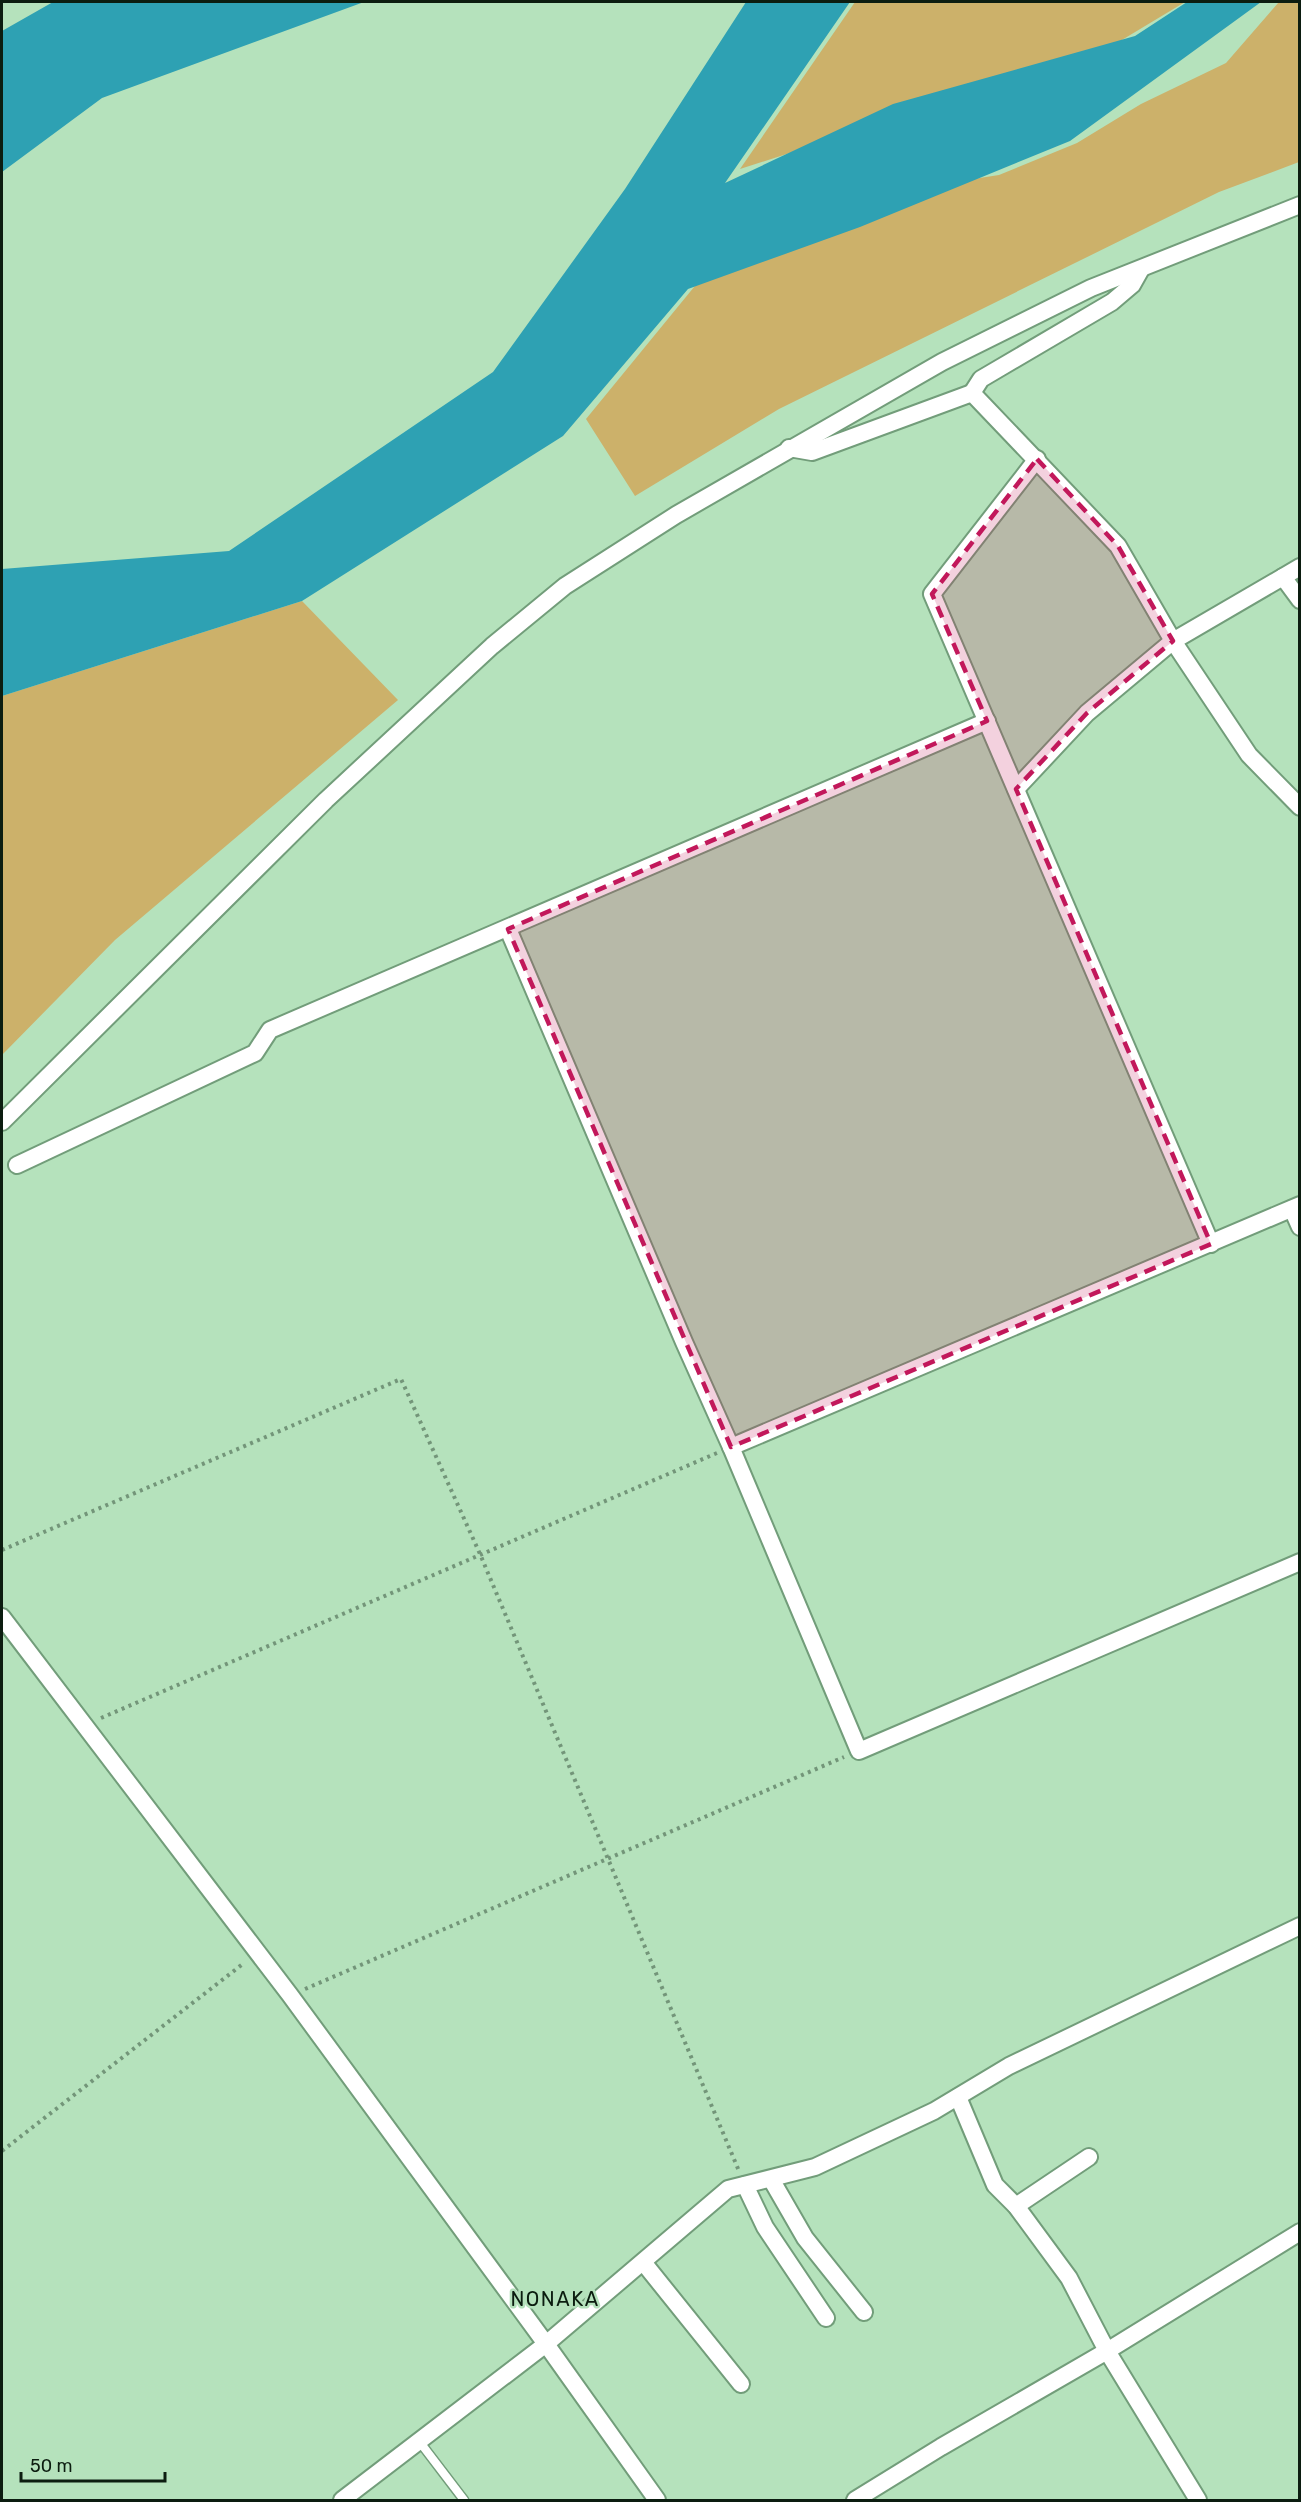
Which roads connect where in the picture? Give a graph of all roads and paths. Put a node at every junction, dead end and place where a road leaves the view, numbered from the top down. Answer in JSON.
{"nodes":[{"id":1,"x":1299,"y":205,"type":"edge"},
{"id":2,"x":1141,"y":269,"type":"junction"},
{"id":3,"x":972,"y":393,"type":"junction"},
{"id":4,"x":789,"y":448,"type":"junction"},
{"id":5,"x":1037,"y":459,"type":"junction"},
{"id":6,"x":1299,"y":567,"type":"edge"},
{"id":7,"x":1283,"y":576,"type":"junction"},
{"id":8,"x":1299,"y":600,"type":"edge"},
{"id":9,"x":1173,"y":641,"type":"junction"},
{"id":10,"x":987,"y":721,"type":"junction"},
{"id":11,"x":1016,"y":789,"type":"junction"},
{"id":12,"x":1299,"y":807,"type":"edge"},
{"id":13,"x":508,"y":929,"type":"junction"},
{"id":14,"x":2,"y":1122,"type":"edge"},
{"id":15,"x":17,"y":1165,"type":"dead end"},
{"id":16,"x":1296,"y":1207,"type":"edge"},
{"id":17,"x":1299,"y":1227,"type":"edge"},
{"id":18,"x":1211,"y":1244,"type":"junction"},
{"id":19,"x":731,"y":1446,"type":"junction"},
{"id":20,"x":2,"y":1550,"type":"edge"},
{"id":21,"x":480,"y":1554,"type":"junction"},
{"id":22,"x":1299,"y":1562,"type":"edge"},
{"id":23,"x":2,"y":1617,"type":"edge"},
{"id":24,"x":84,"y":1726,"type":"junction"},
{"id":25,"x":859,"y":1750,"type":"junction"},
{"id":26,"x":608,"y":1860,"type":"junction"},
{"id":27,"x":1299,"y":1926,"type":"edge"},
{"id":28,"x":257,"y":1953,"type":"junction"},
{"id":29,"x":290,"y":1995,"type":"junction"},
{"id":30,"x":958,"y":2097,"type":"junction"},
{"id":31,"x":2,"y":2151,"type":"edge"},
{"id":32,"x":1089,"y":2157,"type":"dead end"},
{"id":33,"x":771,"y":2179,"type":"junction"},
{"id":34,"x":745,"y":2185,"type":"junction"},
{"id":35,"x":1016,"y":2206,"type":"junction"},
{"id":36,"x":1299,"y":2232,"type":"edge"},
{"id":37,"x":643,"y":2262,"type":"junction"},
{"id":38,"x":864,"y":2312,"type":"dead end"},
{"id":39,"x":826,"y":2318,"type":"dead end"},
{"id":40,"x":546,"y":2344,"type":"junction"},
{"id":41,"x":1107,"y":2351,"type":"junction"},
{"id":42,"x":741,"y":2384,"type":"dead end"},
{"id":43,"x":419,"y":2441,"type":"junction"},
{"id":44,"x":342,"y":2500,"type":"edge"},
{"id":45,"x":464,"y":2500,"type":"edge"},
{"id":46,"x":657,"y":2500,"type":"edge"},
{"id":47,"x":855,"y":2500,"type":"edge"},
{"id":48,"x":1198,"y":2500,"type":"edge"}],
"edges":[{"from":1,"to":2,"type":"street"},
{"from":2,"to":3,"type":"street"},
{"from":2,"to":4,"type":"street"},
{"from":3,"to":4,"type":"street"},
{"from":3,"to":5,"type":"street"},
{"from":4,"to":14,"type":"street"},
{"from":5,"to":9,"type":"street"},
{"from":5,"to":10,"type":"street"},
{"from":6,"to":7,"type":"street"},
{"from":7,"to":8,"type":"street"},
{"from":7,"to":9,"type":"street"},
{"from":9,"to":11,"type":"street"},
{"from":9,"to":12,"type":"street"},
{"from":10,"to":11,"type":"street"},
{"from":10,"to":13,"type":"street"},
{"from":11,"to":18,"type":"street"},
{"from":13,"to":15,"type":"street"},
{"from":13,"to":19,"type":"street"},
{"from":16,"to":17,"type":"street"},
{"from":16,"to":18,"type":"street"},
{"from":18,"to":19,"type":"street"},
{"from":19,"to":21,"type":"path"},
{"from":19,"to":25,"type":"street"},
{"from":20,"to":21,"type":"path"},
{"from":21,"to":24,"type":"path"},
{"from":21,"to":26,"type":"path"},
{"from":22,"to":25,"type":"street"},
{"from":23,"to":24,"type":"street"},
{"from":24,"to":28,"type":"street"},
{"from":25,"to":26,"type":"path"},
{"from":26,"to":29,"type":"path"},
{"from":26,"to":34,"type":"path"},
{"from":27,"to":30,"type":"street"},
{"from":28,"to":29,"type":"street"},
{"from":28,"to":31,"type":"path"},
{"from":29,"to":40,"type":"street"},
{"from":30,"to":33,"type":"street"},
{"from":30,"to":35,"type":"street"},
{"from":32,"to":35,"type":"street"},
{"from":33,"to":34,"type":"street"},
{"from":33,"to":38,"type":"street"},
{"from":34,"to":37,"type":"street"},
{"from":34,"to":39,"type":"street"},
{"from":35,"to":41,"type":"street"},
{"from":36,"to":41,"type":"street"},
{"from":37,"to":40,"type":"street"},
{"from":37,"to":42,"type":"street"},
{"from":40,"to":43,"type":"street"},
{"from":40,"to":46,"type":"street"},
{"from":41,"to":47,"type":"street"},
{"from":41,"to":48,"type":"street"},
{"from":43,"to":44,"type":"street"},
{"from":43,"to":45,"type":"lane"}]}
